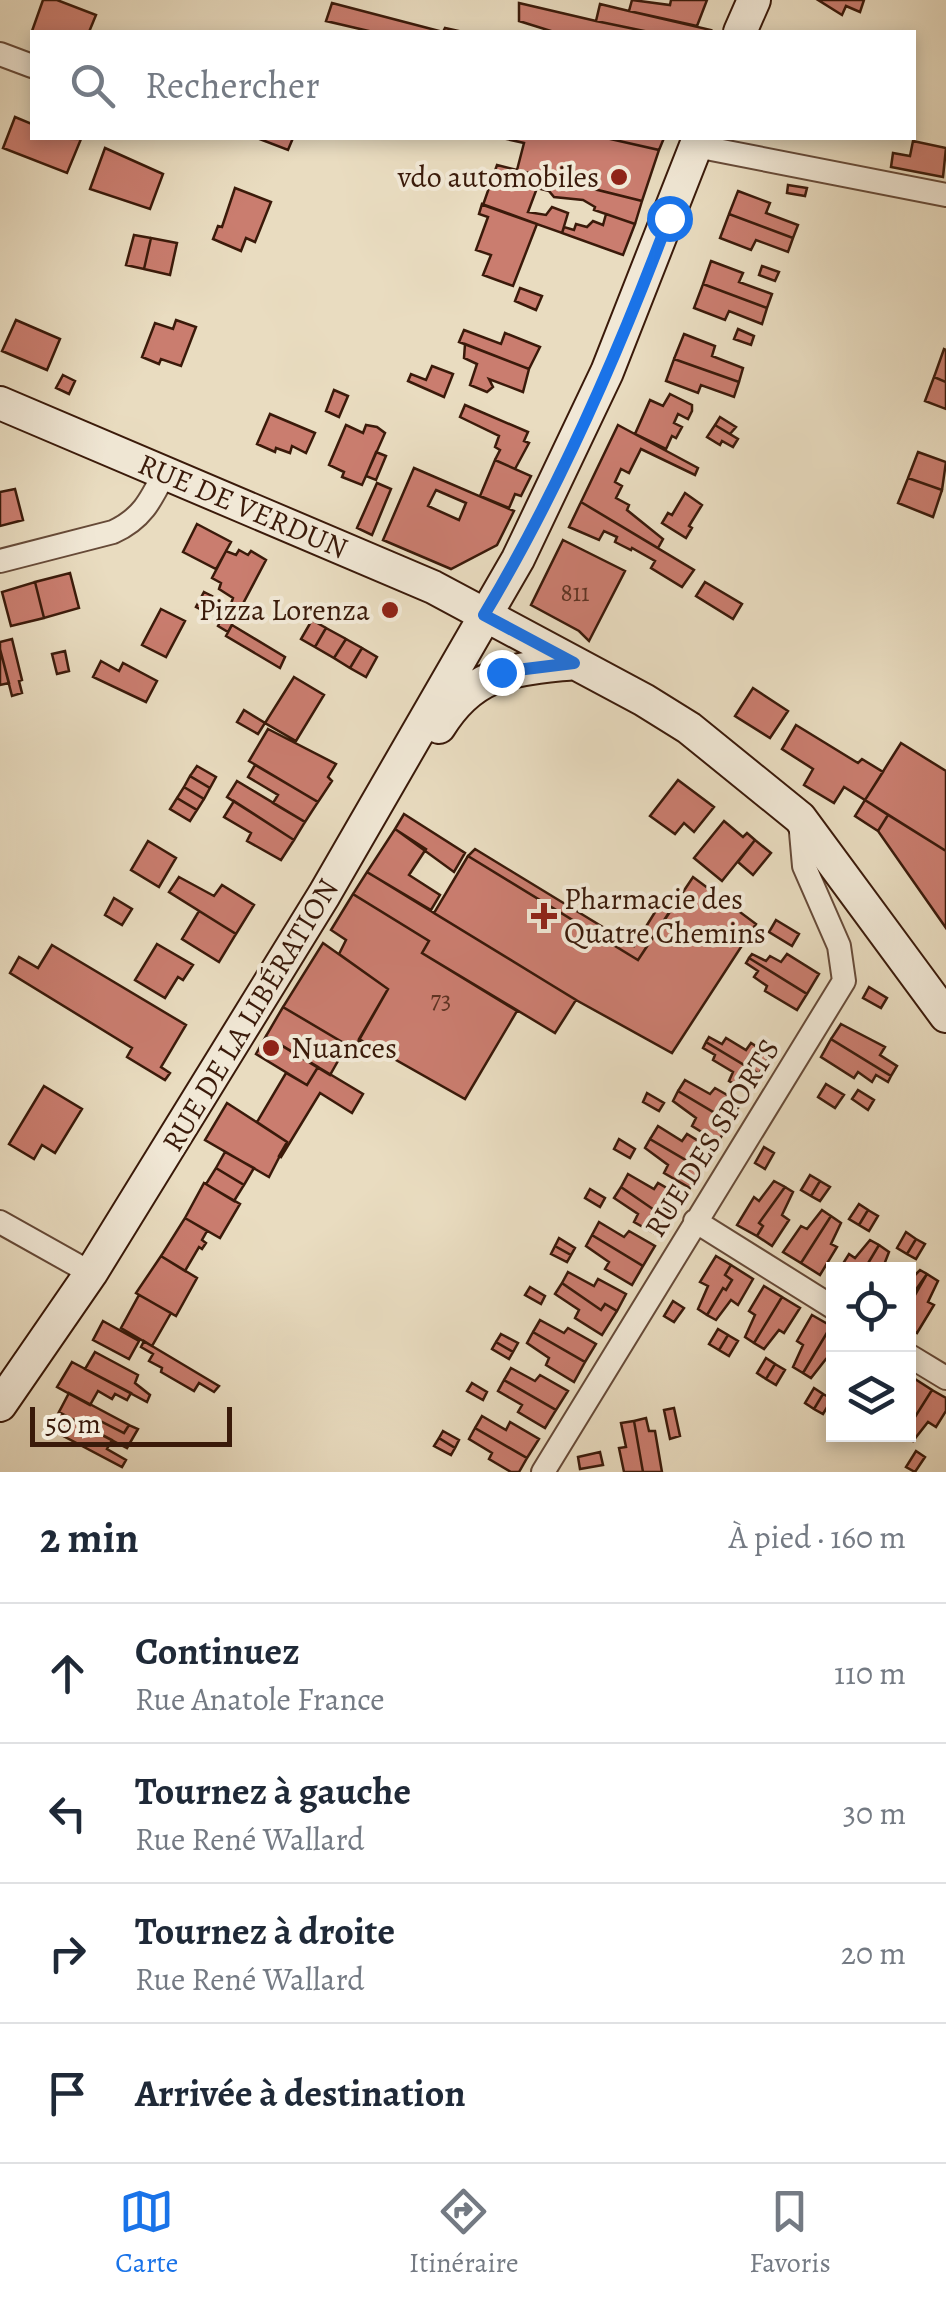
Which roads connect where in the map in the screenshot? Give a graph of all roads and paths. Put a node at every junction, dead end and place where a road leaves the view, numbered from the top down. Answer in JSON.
{"nodes":[{"id":1,"x":754,"y":0,"type":"edge"},
{"id":2,"x":741,"y":30,"type":"edge"},
{"id":3,"x":0,"y":54,"type":"edge"},
{"id":4,"x":30,"y":65,"type":"edge"},
{"id":5,"x":697,"y":142,"type":"edge"},
{"id":6,"x":946,"y":195,"type":"edge"},
{"id":7,"x":0,"y":403,"type":"edge"},
{"id":8,"x":164,"y":472,"type":"junction"},
{"id":9,"x":0,"y":561,"type":"edge"},
{"id":10,"x":484,"y":615,"type":"junction"},
{"id":11,"x":574,"y":663,"type":"junction"},
{"id":12,"x":397,"y":769,"type":"junction"},
{"id":13,"x":800,"y":818,"type":"junction"},
{"id":14,"x":946,"y":1016,"type":"edge"},
{"id":15,"x":696,"y":1221,"type":"junction"},
{"id":16,"x":0,"y":1222,"type":"edge"},
{"id":17,"x":91,"y":1273,"type":"junction"},
{"id":18,"x":826,"y":1303,"type":"edge"},
{"id":19,"x":916,"y":1360,"type":"edge"},
{"id":20,"x":946,"y":1378,"type":"edge"},
{"id":21,"x":0,"y":1405,"type":"edge"},
{"id":22,"x":543,"y":1472,"type":"edge"}],
"edges":[{"from":1,"to":2,"type":"main road"},
{"from":3,"to":4,"type":"street"},
{"from":5,"to":6,"type":"street"},
{"from":5,"to":10,"type":"main road","name":"RUE DE LA LIBÉRATION"},
{"from":7,"to":8,"type":"main road","name":"RUE DE VERDUN"},
{"from":8,"to":9,"type":"street"},
{"from":8,"to":10,"type":"main road","name":"RUE DE VERDUN"},
{"from":10,"to":11,"type":"main road","name":"RUE DE VERDUN"},
{"from":10,"to":12,"type":"main road","name":"RUE DE LA LIBÉRATION"},
{"from":11,"to":12,"type":"main road"},
{"from":11,"to":13,"type":"main road","name":"RUE DE VERDUN"},
{"from":12,"to":17,"type":"main road","name":"RUE DE LA LIBÉRATION"},
{"from":13,"to":14,"type":"main road","name":"RUE DE VERDUN"},
{"from":13,"to":15,"type":"street","name":"RUE DES SPORTS"},
{"from":15,"to":18,"type":"street"},
{"from":15,"to":22,"type":"street","name":"RUE DES SPORTS"},
{"from":16,"to":17,"type":"street"},
{"from":17,"to":21,"type":"main road","name":"RUE DE LA LIBÉRATION"},
{"from":19,"to":20,"type":"street"}]}
